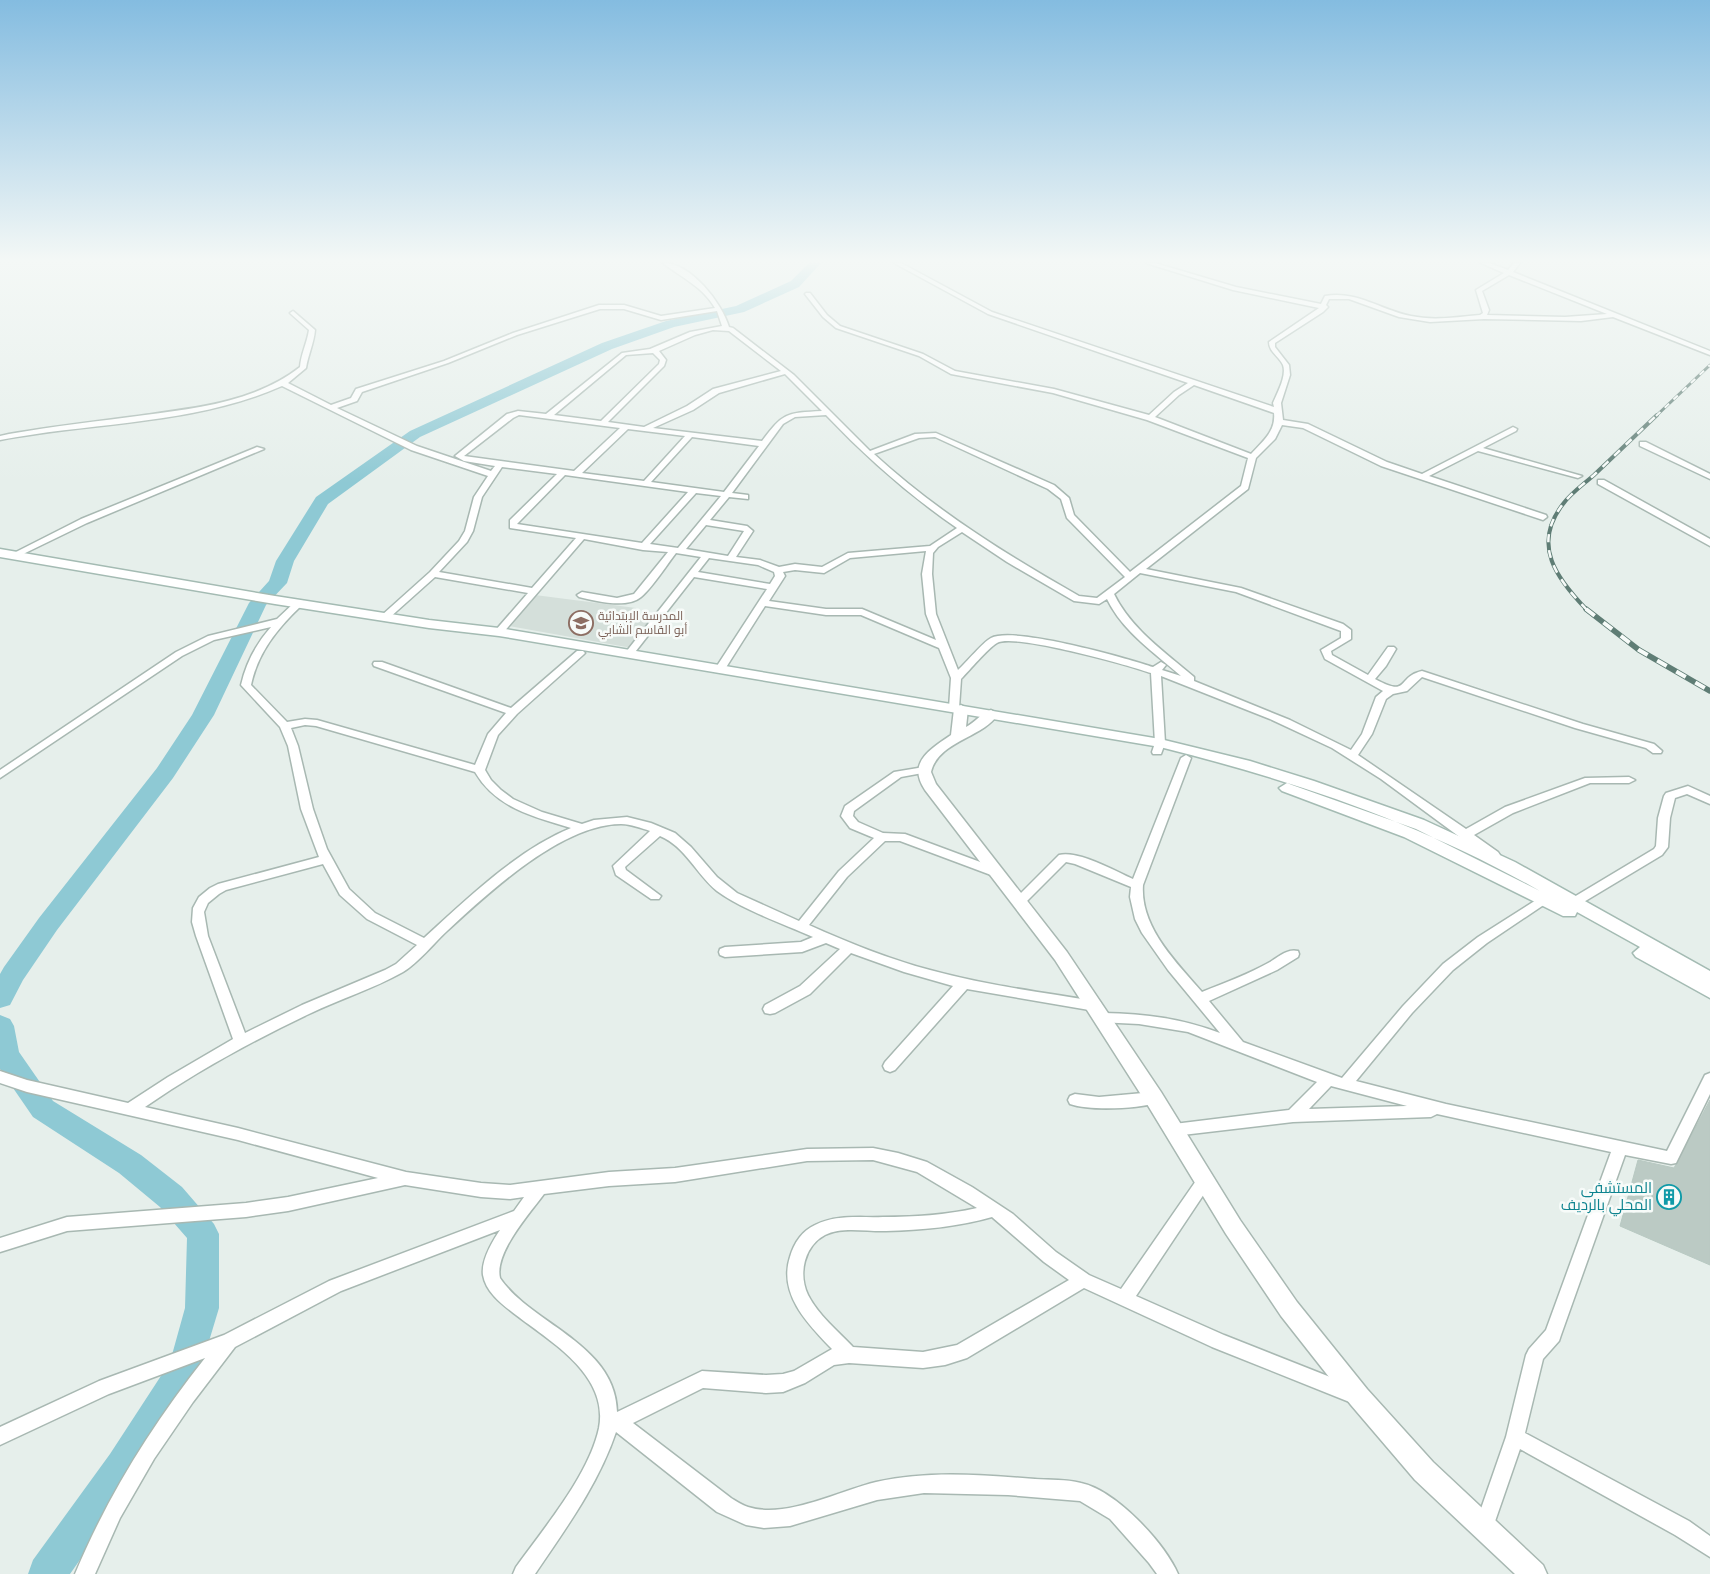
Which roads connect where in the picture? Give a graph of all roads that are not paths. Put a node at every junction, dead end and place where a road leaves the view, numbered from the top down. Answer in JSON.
{"nodes":[{"id":1,"x":311,"y":336,"type":"edge"},
{"id":2,"x":509,"y":336,"type":"edge"},
{"id":3,"x":691,"y":336,"type":"edge"},
{"id":4,"x":738,"y":336,"type":"edge"},
{"id":5,"x":865,"y":336,"type":"edge"},
{"id":6,"x":1059,"y":336,"type":"edge"},
{"id":7,"x":1280,"y":336,"type":"edge"},
{"id":8,"x":1668,"y":336,"type":"edge"},
{"id":9,"x":655,"y":351,"type":"junction"},
{"id":10,"x":1710,"y":353,"type":"edge"},
{"id":11,"x":785,"y":372,"type":"junction"},
{"id":12,"x":1195,"y":382,"type":"junction"},
{"id":13,"x":282,"y":383,"type":"junction"},
{"id":14,"x":331,"y":408,"type":"junction"},
{"id":15,"x":1277,"y":411,"type":"junction"},
{"id":16,"x":828,"y":413,"type":"junction"},
{"id":17,"x":549,"y":416,"type":"junction"},
{"id":18,"x":1150,"y":418,"type":"junction"},
{"id":19,"x":1279,"y":422,"type":"junction"},
{"id":20,"x":603,"y":423,"type":"junction"},
{"id":21,"x":627,"y":426,"type":"junction"},
{"id":22,"x":648,"y":428,"type":"junction"},
{"id":23,"x":1513,"y":429,"type":"dead end"},
{"id":24,"x":691,"y":434,"type":"junction"},
{"id":25,"x":0,"y":438,"type":"edge"},
{"id":26,"x":764,"y":444,"type":"junction"},
{"id":27,"x":1643,"y":444,"type":"dead end"},
{"id":28,"x":1476,"y":448,"type":"junction"},
{"id":29,"x":260,"y":449,"type":"dead end"},
{"id":30,"x":868,"y":454,"type":"junction"},
{"id":31,"x":1252,"y":458,"type":"junction"},
{"id":32,"x":500,"y":464,"type":"junction"},
{"id":33,"x":564,"y":472,"type":"junction"},
{"id":34,"x":491,"y":474,"type":"junction"},
{"id":35,"x":576,"y":474,"type":"junction"},
{"id":36,"x":1578,"y":476,"type":"dead end"},
{"id":37,"x":1422,"y":477,"type":"junction"},
{"id":38,"x":1710,"y":477,"type":"edge"},
{"id":39,"x":1601,"y":482,"type":"dead end"},
{"id":40,"x":646,"y":483,"type":"junction"},
{"id":41,"x":694,"y":490,"type":"junction"},
{"id":42,"x":727,"y":494,"type":"junction"},
{"id":43,"x":745,"y":497,"type":"dead end"},
{"id":44,"x":1543,"y":517,"type":"dead end"},
{"id":45,"x":704,"y":522,"type":"junction"},
{"id":46,"x":961,"y":528,"type":"junction"},
{"id":47,"x":580,"y":537,"type":"junction"},
{"id":48,"x":1710,"y":542,"type":"edge"},
{"id":49,"x":643,"y":547,"type":"junction"},
{"id":50,"x":933,"y":548,"type":"junction"},
{"id":51,"x":676,"y":551,"type":"junction"},
{"id":52,"x":0,"y":553,"type":"edge"},
{"id":53,"x":14,"y":555,"type":"junction"},
{"id":54,"x":706,"y":556,"type":"junction"},
{"id":55,"x":730,"y":559,"type":"junction"},
{"id":56,"x":778,"y":570,"type":"junction"},
{"id":57,"x":1137,"y":570,"type":"junction"},
{"id":58,"x":433,"y":574,"type":"junction"},
{"id":59,"x":691,"y":574,"type":"junction"},
{"id":60,"x":1129,"y":576,"type":"junction"},
{"id":61,"x":773,"y":587,"type":"junction"},
{"id":62,"x":534,"y":591,"type":"junction"},
{"id":63,"x":1109,"y":594,"type":"junction"},
{"id":64,"x":582,"y":595,"type":"dead end"},
{"id":65,"x":763,"y":603,"type":"junction"},
{"id":66,"x":298,"y":604,"type":"junction"},
{"id":67,"x":385,"y":617,"type":"junction"},
{"id":68,"x":278,"y":622,"type":"junction"},
{"id":69,"x":429,"y":624,"type":"junction"},
{"id":70,"x":499,"y":632,"type":"junction"},
{"id":71,"x":943,"y":646,"type":"junction"},
{"id":72,"x":1391,"y":649,"type":"dead end"},
{"id":73,"x":580,"y":653,"type":"junction"},
{"id":74,"x":629,"y":654,"type":"junction"},
{"id":75,"x":1167,"y":658,"type":"junction"},
{"id":76,"x":378,"y":664,"type":"dead end"},
{"id":77,"x":720,"y":669,"type":"junction"},
{"id":78,"x":1156,"y":670,"type":"junction"},
{"id":79,"x":956,"y":678,"type":"junction"},
{"id":80,"x":1369,"y":680,"type":"junction"},
{"id":81,"x":1195,"y":683,"type":"junction"},
{"id":82,"x":1390,"y":691,"type":"junction"},
{"id":83,"x":513,"y":712,"type":"junction"},
{"id":84,"x":958,"y":717,"type":"junction"},
{"id":85,"x":285,"y":726,"type":"junction"},
{"id":86,"x":1159,"y":747,"type":"junction"},
{"id":87,"x":1657,"y":751,"type":"dead end"},
{"id":88,"x":1352,"y":756,"type":"junction"},
{"id":89,"x":1186,"y":758,"type":"junction"},
{"id":90,"x":479,"y":770,"type":"junction"},
{"id":91,"x":924,"y":770,"type":"junction"},
{"id":92,"x":0,"y":775,"type":"edge"},
{"id":93,"x":1629,"y":780,"type":"dead end"},
{"id":94,"x":1710,"y":800,"type":"edge"},
{"id":95,"x":582,"y":828,"type":"junction"},
{"id":96,"x":658,"y":831,"type":"junction"},
{"id":97,"x":1465,"y":835,"type":"junction"},
{"id":98,"x":882,"y":837,"type":"junction"},
{"id":99,"x":326,"y":859,"type":"junction"},
{"id":100,"x":1509,"y":866,"type":"junction"},
{"id":101,"x":995,"y":872,"type":"junction"},
{"id":102,"x":1137,"y":884,"type":"junction"},
{"id":103,"x":655,"y":896,"type":"dead end"},
{"id":104,"x":1544,"y":899,"type":"junction"},
{"id":105,"x":1020,"y":901,"type":"junction"},
{"id":106,"x":1573,"y":903,"type":"junction"},
{"id":107,"x":801,"y":927,"type":"junction"},
{"id":108,"x":825,"y":938,"type":"junction"},
{"id":109,"x":426,"y":944,"type":"junction"},
{"id":110,"x":849,"y":948,"type":"junction"},
{"id":111,"x":725,"y":952,"type":"dead end"},
{"id":112,"x":1293,"y":954,"type":"dead end"},
{"id":113,"x":1710,"y":978,"type":"edge"},
{"id":114,"x":964,"y":983,"type":"junction"},
{"id":115,"x":1710,"y":991,"type":"edge"},
{"id":116,"x":1200,"y":1000,"type":"junction"},
{"id":117,"x":770,"y":1009,"type":"dead end"},
{"id":118,"x":1099,"y":1012,"type":"junction"},
{"id":119,"x":241,"y":1041,"type":"junction"},
{"id":120,"x":1240,"y":1046,"type":"junction"},
{"id":121,"x":890,"y":1066,"type":"dead end"},
{"id":122,"x":0,"y":1077,"type":"edge"},
{"id":123,"x":1710,"y":1079,"type":"edge"},
{"id":124,"x":1328,"y":1080,"type":"junction"},
{"id":125,"x":1345,"y":1085,"type":"junction"},
{"id":126,"x":1154,"y":1098,"type":"junction"},
{"id":127,"x":1075,"y":1100,"type":"dead end"},
{"id":128,"x":130,"y":1109,"type":"junction"},
{"id":129,"x":1446,"y":1110,"type":"junction"},
{"id":130,"x":1292,"y":1116,"type":"junction"},
{"id":131,"x":1174,"y":1130,"type":"junction"},
{"id":132,"x":1621,"y":1146,"type":"junction"},
{"id":133,"x":406,"y":1179,"type":"junction"},
{"id":134,"x":1205,"y":1180,"type":"junction"},
{"id":135,"x":539,"y":1189,"type":"junction"},
{"id":136,"x":994,"y":1210,"type":"junction"},
{"id":137,"x":521,"y":1215,"type":"junction"},
{"id":138,"x":0,"y":1245,"type":"edge"},
{"id":139,"x":1083,"y":1280,"type":"junction"},
{"id":140,"x":1124,"y":1300,"type":"junction"},
{"id":141,"x":230,"y":1340,"type":"junction"},
{"id":142,"x":850,"y":1355,"type":"junction"},
{"id":143,"x":1358,"y":1397,"type":"junction"},
{"id":144,"x":613,"y":1424,"type":"junction"},
{"id":145,"x":0,"y":1436,"type":"edge"},
{"id":146,"x":1515,"y":1436,"type":"junction"},
{"id":147,"x":1484,"y":1526,"type":"junction"},
{"id":148,"x":1710,"y":1547,"type":"edge"},
{"id":149,"x":85,"y":1574,"type":"edge"},
{"id":150,"x":523,"y":1574,"type":"edge"},
{"id":151,"x":1168,"y":1574,"type":"edge"},
{"id":152,"x":1534,"y":1574,"type":"edge"}],
"edges":[{"from":1,"to":13,"type":"street"},
{"from":2,"to":14,"type":"street"},
{"from":3,"to":9,"type":"street"},
{"from":4,"to":11,"type":"street"},
{"from":5,"to":18,"type":"street"},
{"from":6,"to":12,"type":"street"},
{"from":7,"to":15,"type":"street"},
{"from":8,"to":10,"type":"street"},
{"from":9,"to":17,"type":"street"},
{"from":9,"to":20,"type":"street"},
{"from":11,"to":16,"type":"street"},
{"from":11,"to":22,"type":"street"},
{"from":12,"to":15,"type":"street"},
{"from":12,"to":18,"type":"street"},
{"from":13,"to":14,"type":"street"},
{"from":13,"to":25,"type":"street"},
{"from":14,"to":34,"type":"street"},
{"from":15,"to":19,"type":"street"},
{"from":16,"to":26,"type":"street"},
{"from":16,"to":30,"type":"street"},
{"from":17,"to":20,"type":"street"},
{"from":17,"to":32,"type":"street"},
{"from":18,"to":31,"type":"street"},
{"from":19,"to":31,"type":"street"},
{"from":19,"to":37,"type":"street"},
{"from":20,"to":21,"type":"street"},
{"from":21,"to":22,"type":"street"},
{"from":21,"to":35,"type":"street"},
{"from":22,"to":24,"type":"street"},
{"from":23,"to":28,"type":"street"},
{"from":24,"to":26,"type":"street"},
{"from":24,"to":40,"type":"street"},
{"from":26,"to":42,"type":"street"},
{"from":27,"to":38,"type":"street"},
{"from":28,"to":36,"type":"street"},
{"from":28,"to":37,"type":"street"},
{"from":29,"to":53,"type":"street"},
{"from":30,"to":46,"type":"street"},
{"from":30,"to":60,"type":"street"},
{"from":31,"to":57,"type":"street"},
{"from":32,"to":33,"type":"street"},
{"from":32,"to":34,"type":"street"},
{"from":33,"to":35,"type":"street"},
{"from":33,"to":47,"type":"street"},
{"from":34,"to":58,"type":"street"},
{"from":35,"to":40,"type":"street"},
{"from":37,"to":44,"type":"street"},
{"from":39,"to":48,"type":"street"},
{"from":40,"to":41,"type":"street"},
{"from":41,"to":42,"type":"street"},
{"from":41,"to":49,"type":"street"},
{"from":42,"to":43,"type":"street"},
{"from":42,"to":45,"type":"street"},
{"from":45,"to":51,"type":"street"},
{"from":45,"to":55,"type":"street"},
{"from":46,"to":50,"type":"street"},
{"from":46,"to":63,"type":"street"},
{"from":47,"to":49,"type":"street"},
{"from":47,"to":62,"type":"street"},
{"from":49,"to":51,"type":"street"},
{"from":50,"to":56,"type":"street"},
{"from":50,"to":71,"type":"street"},
{"from":51,"to":54,"type":"street"},
{"from":51,"to":64,"type":"street"},
{"from":52,"to":53,"type":"main road"},
{"from":53,"to":66,"type":"main road"},
{"from":54,"to":55,"type":"street"},
{"from":54,"to":59,"type":"street"},
{"from":55,"to":56,"type":"street"},
{"from":56,"to":61,"type":"street"},
{"from":57,"to":60,"type":"street"},
{"from":57,"to":80,"type":"street"},
{"from":58,"to":62,"type":"street"},
{"from":58,"to":67,"type":"street"},
{"from":59,"to":61,"type":"street"},
{"from":59,"to":74,"type":"street"},
{"from":60,"to":63,"type":"street"},
{"from":61,"to":65,"type":"street"},
{"from":62,"to":70,"type":"street"},
{"from":63,"to":75,"type":"street"},
{"from":65,"to":71,"type":"street"},
{"from":65,"to":77,"type":"street"},
{"from":66,"to":67,"type":"main road"},
{"from":66,"to":68,"type":"street"},
{"from":67,"to":69,"type":"main road"},
{"from":68,"to":85,"type":"street"},
{"from":68,"to":92,"type":"street"},
{"from":69,"to":70,"type":"main road"},
{"from":69,"to":73,"type":"main road"},
{"from":70,"to":74,"type":"main road"},
{"from":71,"to":79,"type":"street"},
{"from":72,"to":80,"type":"street"},
{"from":73,"to":83,"type":"street"},
{"from":73,"to":84,"type":"main road"},
{"from":74,"to":77,"type":"main road"},
{"from":75,"to":78,"type":"street"},
{"from":75,"to":81,"type":"street"},
{"from":76,"to":83,"type":"street"},
{"from":77,"to":84,"type":"main road"},
{"from":78,"to":79,"type":"street"},
{"from":78,"to":81,"type":"street"},
{"from":78,"to":86,"type":"street"},
{"from":79,"to":84,"type":"street"},
{"from":80,"to":82,"type":"street"},
{"from":81,"to":88,"type":"street"},
{"from":82,"to":87,"type":"street"},
{"from":82,"to":88,"type":"street"},
{"from":83,"to":90,"type":"street"},
{"from":84,"to":86,"type":"main road"},
{"from":84,"to":91,"type":"main road"},
{"from":85,"to":90,"type":"street"},
{"from":85,"to":99,"type":"street"},
{"from":86,"to":89,"type":"main road"},
{"from":86,"to":100,"type":"main road"},
{"from":88,"to":97,"type":"street"},
{"from":89,"to":102,"type":"street"},
{"from":89,"to":104,"type":"main road"},
{"from":90,"to":95,"type":"street"},
{"from":91,"to":98,"type":"street"},
{"from":91,"to":101,"type":"main road"},
{"from":93,"to":97,"type":"street"},
{"from":94,"to":106,"type":"street"},
{"from":95,"to":96,"type":"street"},
{"from":95,"to":109,"type":"street"},
{"from":96,"to":103,"type":"street"},
{"from":96,"to":107,"type":"street"},
{"from":97,"to":100,"type":"street"},
{"from":98,"to":101,"type":"street"},
{"from":98,"to":107,"type":"street"},
{"from":99,"to":109,"type":"street"},
{"from":99,"to":119,"type":"street"},
{"from":100,"to":106,"type":"main road"},
{"from":101,"to":105,"type":"main road"},
{"from":102,"to":105,"type":"street"},
{"from":102,"to":116,"type":"street"},
{"from":104,"to":115,"type":"main road"},
{"from":104,"to":125,"type":"street"},
{"from":105,"to":118,"type":"main road"},
{"from":106,"to":113,"type":"main road"},
{"from":107,"to":108,"type":"street"},
{"from":108,"to":110,"type":"street"},
{"from":108,"to":111,"type":"street"},
{"from":109,"to":119,"type":"street"},
{"from":110,"to":114,"type":"street"},
{"from":110,"to":117,"type":"street"},
{"from":112,"to":116,"type":"street"},
{"from":114,"to":118,"type":"street"},
{"from":114,"to":121,"type":"street"},
{"from":116,"to":120,"type":"street"},
{"from":118,"to":120,"type":"street"},
{"from":118,"to":126,"type":"main road"},
{"from":119,"to":128,"type":"street"},
{"from":120,"to":124,"type":"street"},
{"from":122,"to":128,"type":"street"},
{"from":123,"to":132,"type":"street"},
{"from":124,"to":125,"type":"street"},
{"from":124,"to":130,"type":"street"},
{"from":125,"to":129,"type":"street"},
{"from":126,"to":127,"type":"street"},
{"from":126,"to":131,"type":"main road"},
{"from":128,"to":133,"type":"street"},
{"from":129,"to":130,"type":"street"},
{"from":129,"to":132,"type":"street"},
{"from":130,"to":131,"type":"street"},
{"from":131,"to":134,"type":"main road"},
{"from":132,"to":146,"type":"street"},
{"from":133,"to":135,"type":"street"},
{"from":133,"to":138,"type":"street"},
{"from":134,"to":140,"type":"street"},
{"from":134,"to":143,"type":"main road"},
{"from":135,"to":136,"type":"street"},
{"from":135,"to":137,"type":"street"},
{"from":136,"to":139,"type":"street"},
{"from":136,"to":142,"type":"street"},
{"from":137,"to":141,"type":"street"},
{"from":137,"to":144,"type":"street"},
{"from":139,"to":140,"type":"street"},
{"from":139,"to":142,"type":"street"},
{"from":140,"to":143,"type":"street"},
{"from":141,"to":145,"type":"street"},
{"from":141,"to":149,"type":"street"},
{"from":142,"to":144,"type":"street"},
{"from":143,"to":147,"type":"main road"},
{"from":144,"to":150,"type":"street"},
{"from":144,"to":151,"type":"street"},
{"from":146,"to":147,"type":"street"},
{"from":146,"to":148,"type":"street"},
{"from":147,"to":152,"type":"main road"}]}
